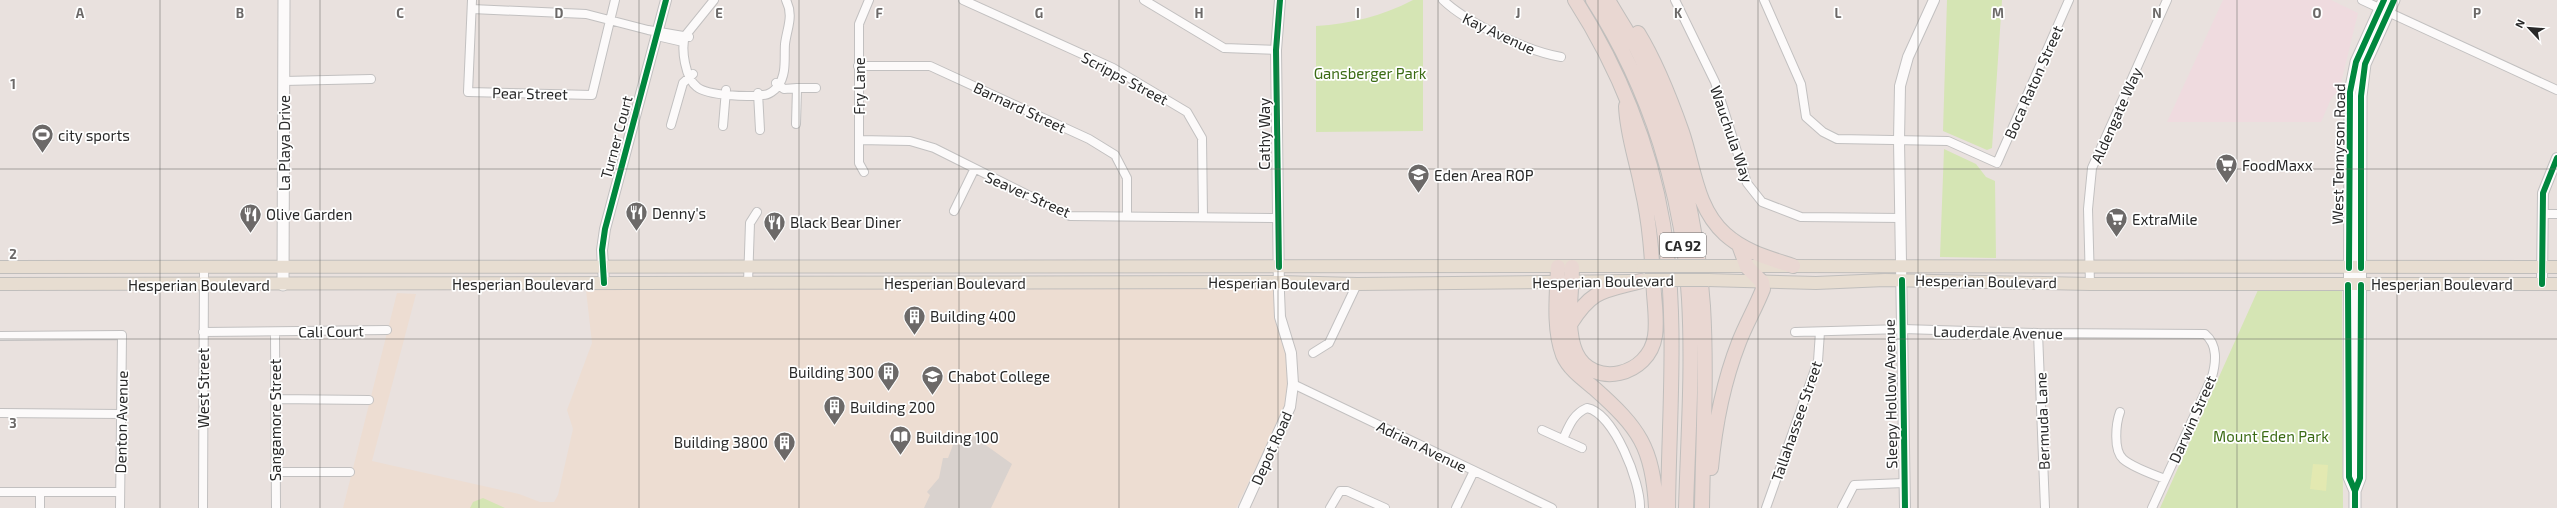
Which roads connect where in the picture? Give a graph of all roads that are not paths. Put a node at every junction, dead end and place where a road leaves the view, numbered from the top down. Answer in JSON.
{"nodes":[{"id":1,"x":284,"y":0,"type":"edge"},
{"id":2,"x":472,"y":0,"type":"edge"},
{"id":3,"x":615,"y":0,"type":"edge"},
{"id":4,"x":666,"y":0,"type":"edge"},
{"id":5,"x":714,"y":0,"type":"edge"},
{"id":6,"x":721,"y":0,"type":"edge"},
{"id":7,"x":781,"y":0,"type":"edge"},
{"id":8,"x":786,"y":0,"type":"edge"},
{"id":9,"x":869,"y":0,"type":"edge"},
{"id":10,"x":963,"y":0,"type":"edge"},
{"id":11,"x":1144,"y":0,"type":"edge"},
{"id":12,"x":1280,"y":0,"type":"edge"},
{"id":13,"x":1443,"y":0,"type":"edge"},
{"id":14,"x":1575,"y":0,"type":"edge"},
{"id":15,"x":1593,"y":0,"type":"edge"},
{"id":16,"x":1608,"y":0,"type":"edge"},
{"id":17,"x":1618,"y":0,"type":"edge"},
{"id":18,"x":1675,"y":0,"type":"edge"},
{"id":19,"x":1764,"y":0,"type":"edge"},
{"id":20,"x":1934,"y":0,"type":"edge"},
{"id":21,"x":2069,"y":0,"type":"edge"},
{"id":22,"x":2167,"y":0,"type":"edge"},
{"id":23,"x":2362,"y":0,"type":"edge"},
{"id":24,"x":2394,"y":0,"type":"edge"},
{"id":25,"x":2384,"y":7,"type":"edge"},
{"id":26,"x":472,"y":9,"type":"junction"},
{"id":27,"x":610,"y":19,"type":"junction"},
{"id":28,"x":658,"y":33,"type":"junction"},
{"id":29,"x":685,"y":38,"type":"junction"},
{"id":30,"x":1276,"y":50,"type":"junction"},
{"id":31,"x":1561,"y":57,"type":"dead end"},
{"id":32,"x":858,"y":66,"type":"junction"},
{"id":33,"x":691,"y":75,"type":"junction"},
{"id":34,"x":371,"y":79,"type":"dead end"},
{"id":35,"x":284,"y":81,"type":"junction"},
{"id":36,"x":778,"y":84,"type":"junction"},
{"id":37,"x":797,"y":88,"type":"junction"},
{"id":38,"x":816,"y":88,"type":"dead end"},
{"id":39,"x":2557,"y":90,"type":"edge"},
{"id":40,"x":726,"y":92,"type":"junction"},
{"id":41,"x":758,"y":94,"type":"junction"},
{"id":42,"x":1625,"y":94,"type":"junction"},
{"id":43,"x":796,"y":124,"type":"dead end"},
{"id":44,"x":671,"y":125,"type":"dead end"},
{"id":45,"x":723,"y":126,"type":"dead end"},
{"id":46,"x":760,"y":130,"type":"dead end"},
{"id":47,"x":859,"y":140,"type":"junction"},
{"id":48,"x":1899,"y":140,"type":"junction"},
{"id":49,"x":2557,"y":158,"type":"edge"},
{"id":50,"x":974,"y":170,"type":"junction"},
{"id":51,"x":864,"y":172,"type":"dead end"},
{"id":52,"x":954,"y":211,"type":"dead end"},
{"id":53,"x":757,"y":212,"type":"dead end"},
{"id":54,"x":2542,"y":214,"type":"junction"},
{"id":55,"x":2557,"y":214,"type":"edge"},
{"id":56,"x":1127,"y":216,"type":"junction"},
{"id":57,"x":1203,"y":217,"type":"junction"},
{"id":58,"x":1277,"y":218,"type":"junction"},
{"id":59,"x":1901,"y":218,"type":"junction"},
{"id":60,"x":1739,"y":244,"type":"junction"},
{"id":61,"x":1793,"y":266,"type":"junction"},
{"id":62,"x":1901,"y":266,"type":"junction"},
{"id":63,"x":603,"y":267,"type":"junction"},
{"id":64,"x":1279,"y":267,"type":"junction"},
{"id":65,"x":1565,"y":267,"type":"junction"},
{"id":66,"x":1747,"y":267,"type":"junction"},
{"id":67,"x":2089,"y":267,"type":"junction"},
{"id":68,"x":2557,"y":267,"type":"edge"},
{"id":69,"x":0,"y":268,"type":"edge"},
{"id":70,"x":204,"y":268,"type":"junction"},
{"id":71,"x":283,"y":268,"type":"junction"},
{"id":72,"x":749,"y":268,"type":"junction"},
{"id":73,"x":2355,"y":268,"type":"junction"},
{"id":74,"x":2542,"y":268,"type":"junction"},
{"id":75,"x":1643,"y":280,"type":"junction"},
{"id":76,"x":1902,"y":280,"type":"junction"},
{"id":77,"x":1279,"y":282,"type":"junction"},
{"id":78,"x":1557,"y":282,"type":"junction"},
{"id":79,"x":1572,"y":282,"type":"junction"},
{"id":80,"x":1762,"y":282,"type":"junction"},
{"id":81,"x":604,"y":283,"type":"junction"},
{"id":82,"x":748,"y":283,"type":"junction"},
{"id":83,"x":0,"y":284,"type":"edge"},
{"id":84,"x":204,"y":284,"type":"junction"},
{"id":85,"x":1357,"y":284,"type":"junction"},
{"id":86,"x":2090,"y":284,"type":"junction"},
{"id":87,"x":2348,"y":284,"type":"junction"},
{"id":88,"x":2542,"y":284,"type":"junction"},
{"id":89,"x":2557,"y":284,"type":"edge"},
{"id":90,"x":282,"y":285,"type":"junction"},
{"id":91,"x":2361,"y":285,"type":"junction"},
{"id":92,"x":1571,"y":323,"type":"junction"},
{"id":93,"x":1903,"y":329,"type":"junction"},
{"id":94,"x":387,"y":330,"type":"dead end"},
{"id":95,"x":203,"y":332,"type":"junction"},
{"id":96,"x":275,"y":332,"type":"junction"},
{"id":97,"x":1795,"y":332,"type":"dead end"},
{"id":98,"x":1820,"y":332,"type":"junction"},
{"id":99,"x":2201,"y":332,"type":"joint"},
{"id":100,"x":2038,"y":334,"type":"junction"},
{"id":101,"x":0,"y":336,"type":"edge"},
{"id":102,"x":1313,"y":353,"type":"dead end"},
{"id":103,"x":1293,"y":384,"type":"junction"},
{"id":104,"x":276,"y":399,"type":"junction"},
{"id":105,"x":369,"y":400,"type":"dead end"},
{"id":106,"x":2120,"y":412,"type":"dead end"},
{"id":107,"x":0,"y":413,"type":"edge"},
{"id":108,"x":121,"y":414,"type":"junction"},
{"id":109,"x":1542,"y":430,"type":"dead end"},
{"id":110,"x":1563,"y":440,"type":"junction"},
{"id":111,"x":1582,"y":448,"type":"dead end"},
{"id":112,"x":1474,"y":471,"type":"junction"},
{"id":113,"x":276,"y":472,"type":"junction"},
{"id":114,"x":350,"y":472,"type":"dead end"},
{"id":115,"x":2165,"y":479,"type":"junction"},
{"id":116,"x":1904,"y":483,"type":"junction"},
{"id":117,"x":2355,"y":491,"type":"junction"},
{"id":118,"x":0,"y":492,"type":"edge"},
{"id":119,"x":40,"y":492,"type":"junction"},
{"id":120,"x":120,"y":492,"type":"junction"},
{"id":121,"x":40,"y":508,"type":"edge"},
{"id":122,"x":120,"y":508,"type":"edge"},
{"id":123,"x":203,"y":508,"type":"edge"},
{"id":124,"x":276,"y":508,"type":"edge"},
{"id":125,"x":1244,"y":508,"type":"edge"},
{"id":126,"x":1330,"y":508,"type":"edge"},
{"id":127,"x":1385,"y":508,"type":"edge"},
{"id":128,"x":1456,"y":508,"type":"edge"},
{"id":129,"x":1552,"y":508,"type":"edge"},
{"id":130,"x":1640,"y":508,"type":"edge"},
{"id":131,"x":1656,"y":508,"type":"edge"},
{"id":132,"x":1668,"y":508,"type":"edge"},
{"id":133,"x":1686,"y":508,"type":"edge"},
{"id":134,"x":1702,"y":508,"type":"edge"},
{"id":135,"x":1707,"y":508,"type":"edge"},
{"id":136,"x":1766,"y":508,"type":"edge"},
{"id":137,"x":1842,"y":508,"type":"edge"},
{"id":138,"x":1905,"y":508,"type":"edge"},
{"id":139,"x":2045,"y":508,"type":"edge"},
{"id":140,"x":2152,"y":508,"type":"edge"},
{"id":141,"x":2355,"y":508,"type":"edge"}],
"edges":[{"from":1,"to":35,"type":"main road","name":"La Playa Drive"},
{"from":2,"to":26,"type":"street"},
{"from":3,"to":27,"type":"street"},
{"from":4,"to":28,"type":"street","name":"Turner Court"},
{"from":5,"to":29,"type":"street"},
{"from":6,"to":29,"type":"street"},
{"from":7,"to":36,"type":"street"},
{"from":8,"to":36,"type":"street"},
{"from":9,"to":32,"type":"street","name":"Fry Lane"},
{"from":10,"to":57,"type":"street","name":"Scripps Street"},
{"from":11,"to":30,"type":"street"},
{"from":12,"to":30,"type":"street","name":"Cathy Way"},
{"from":13,"to":31,"type":"street","name":"Kay Avenue"},
{"from":14,"to":42,"type":"highway","number":"CA 92"},
{"from":15,"to":133,"type":"highway","number":"CA 92"},
{"from":16,"to":134,"type":"highway"},
{"from":17,"to":60,"type":"highway"},
{"from":18,"to":59,"type":"street","name":"Wauchula Way"},
{"from":19,"to":48,"type":"street"},
{"from":20,"to":48,"type":"street","name":"Sleepy Hollow Avenue"},
{"from":21,"to":48,"type":"street","name":"Boca Raton Street"},
{"from":22,"to":67,"type":"street","name":"Aldengate Way"},
{"from":23,"to":25,"type":"street"},
{"from":24,"to":25,"type":"main road","name":"West Tennyson Road"},
{"from":25,"to":39,"type":"street"},
{"from":25,"to":73,"type":"main road","name":"West Tennyson Road"},
{"from":26,"to":27,"type":"street"},
{"from":26,"to":27,"type":"street","name":"Pear Street"},
{"from":27,"to":28,"type":"street"},
{"from":28,"to":29,"type":"street"},
{"from":28,"to":63,"type":"street","name":"Turner Court"},
{"from":29,"to":33,"type":"street"},
{"from":30,"to":58,"type":"street","name":"Cathy Way"},
{"from":32,"to":47,"type":"street","name":"Fry Lane"},
{"from":32,"to":56,"type":"street","name":"Barnard Street"},
{"from":33,"to":40,"type":"street"},
{"from":33,"to":44,"type":"street"},
{"from":34,"to":35,"type":"street"},
{"from":35,"to":71,"type":"main road","name":"La Playa Drive"},
{"from":36,"to":37,"type":"street"},
{"from":36,"to":41,"type":"street"},
{"from":37,"to":38,"type":"street"},
{"from":37,"to":43,"type":"street"},
{"from":40,"to":41,"type":"street"},
{"from":40,"to":45,"type":"street"},
{"from":41,"to":46,"type":"street"},
{"from":42,"to":92,"type":"highway"},
{"from":42,"to":132,"type":"highway","number":"CA 92"},
{"from":47,"to":50,"type":"street","name":"Seaver Street"},
{"from":47,"to":51,"type":"street","name":"Fry Lane"},
{"from":48,"to":59,"type":"street","name":"Sleepy Hollow Avenue"},
{"from":49,"to":54,"type":"street"},
{"from":50,"to":52,"type":"street"},
{"from":50,"to":56,"type":"street","name":"Seaver Street"},
{"from":53,"to":72,"type":"street"},
{"from":54,"to":55,"type":"street"},
{"from":54,"to":74,"type":"street"},
{"from":56,"to":57,"type":"street","name":"Seaver Street"},
{"from":57,"to":58,"type":"street","name":"Seaver Street"},
{"from":58,"to":64,"type":"street","name":"Cathy Way"},
{"from":59,"to":62,"type":"street","name":"Sleepy Hollow Avenue"},
{"from":60,"to":61,"type":"highway"},
{"from":60,"to":66,"type":"highway"},
{"from":61,"to":62,"type":"main road","name":"Hesperian Boulevard"},
{"from":61,"to":66,"type":"main road","name":"Hesperian Boulevard"},
{"from":62,"to":67,"type":"main road","name":"Hesperian Boulevard"},
{"from":62,"to":76,"type":"street","name":"Sleepy Hollow Avenue"},
{"from":63,"to":71,"type":"main road","name":"Hesperian Boulevard"},
{"from":63,"to":72,"type":"main road","name":"Hesperian Boulevard"},
{"from":63,"to":81,"type":"street","name":"Turner Court"},
{"from":64,"to":65,"type":"main road","name":"Hesperian Boulevard"},
{"from":64,"to":72,"type":"main road","name":"Hesperian Boulevard"},
{"from":64,"to":77,"type":"street","name":"Depot Road"},
{"from":65,"to":66,"type":"main road","name":"Hesperian Boulevard","bridge":true},
{"from":65,"to":78,"type":"highway"},
{"from":65,"to":79,"type":"highway"},
{"from":66,"to":80,"type":"highway"},
{"from":67,"to":73,"type":"main road","name":"Hesperian Boulevard"},
{"from":67,"to":86,"type":"street","name":"Aldengate Way"},
{"from":68,"to":74,"type":"main road","name":"Hesperian Boulevard"},
{"from":69,"to":70,"type":"main road","name":"Hesperian Boulevard"},
{"from":70,"to":71,"type":"main road","name":"Hesperian Boulevard"},
{"from":70,"to":84,"type":"street","name":"West Street"},
{"from":71,"to":90,"type":"main road","name":"La Playa Drive"},
{"from":72,"to":82,"type":"street"},
{"from":73,"to":74,"type":"main road","name":"Hesperian Boulevard"},
{"from":73,"to":87,"type":"main road","name":"West Tennyson Road"},
{"from":73,"to":91,"type":"main road","name":"West Tennyson Road"},
{"from":74,"to":88,"type":"street"},
{"from":75,"to":79,"type":"main road","name":"Hesperian Boulevard"},
{"from":75,"to":80,"type":"main road","name":"Hesperian Boulevard","bridge":true},
{"from":75,"to":92,"type":"highway"},
{"from":76,"to":80,"type":"main road","name":"Hesperian Boulevard"},
{"from":76,"to":86,"type":"main road","name":"Hesperian Boulevard"},
{"from":76,"to":93,"type":"street","name":"Sleepy Hollow Avenue"},
{"from":77,"to":82,"type":"main road","name":"Hesperian Boulevard"},
{"from":77,"to":85,"type":"main road","name":"Hesperian Boulevard"},
{"from":77,"to":103,"type":"street","name":"Depot Road"},
{"from":78,"to":79,"type":"main road","name":"Hesperian Boulevard"},
{"from":78,"to":85,"type":"main road","name":"Hesperian Boulevard"},
{"from":78,"to":131,"type":"highway"},
{"from":79,"to":92,"type":"highway"},
{"from":80,"to":135,"type":"highway"},
{"from":81,"to":82,"type":"main road","name":"Hesperian Boulevard"},
{"from":81,"to":90,"type":"main road","name":"Hesperian Boulevard"},
{"from":83,"to":84,"type":"main road","name":"Hesperian Boulevard"},
{"from":84,"to":90,"type":"main road","name":"Hesperian Boulevard"},
{"from":84,"to":95,"type":"street","name":"West Street"},
{"from":85,"to":102,"type":"street"},
{"from":86,"to":87,"type":"main road","name":"Hesperian Boulevard"},
{"from":87,"to":91,"type":"main road","name":"Hesperian Boulevard"},
{"from":87,"to":117,"type":"main road","name":"West Tennyson Road"},
{"from":88,"to":89,"type":"main road","name":"Hesperian Boulevard"},
{"from":88,"to":91,"type":"main road","name":"Hesperian Boulevard"},
{"from":91,"to":117,"type":"main road","name":"West Tennyson Road"},
{"from":93,"to":98,"type":"street","name":"Lauderdale Avenue"},
{"from":93,"to":100,"type":"street","name":"Lauderdale Avenue"},
{"from":93,"to":116,"type":"street","name":"Sleepy Hollow Avenue"},
{"from":94,"to":96,"type":"street","name":"Cali Court"},
{"from":95,"to":96,"type":"street","name":"Cali Court"},
{"from":95,"to":123,"type":"street","name":"West Street"},
{"from":96,"to":104,"type":"street","name":"Sangamore Street"},
{"from":97,"to":98,"type":"street","name":"Lauderdale Avenue"},
{"from":98,"to":136,"type":"street","name":"Tallahassee Street"},
{"from":99,"to":100,"type":"street","name":"Lauderdale Avenue"},
{"from":99,"to":115,"type":"street","name":"Darwin Street"},
{"from":100,"to":139,"type":"street","name":"Bermuda Lane"},
{"from":101,"to":108,"type":"street","name":"Denton Avenue"},
{"from":103,"to":112,"type":"street","name":"Adrian Avenue"},
{"from":103,"to":125,"type":"street","name":"Depot Road"},
{"from":104,"to":105,"type":"street"},
{"from":104,"to":113,"type":"street","name":"Sangamore Street"},
{"from":106,"to":115,"type":"street"},
{"from":107,"to":108,"type":"street"},
{"from":108,"to":120,"type":"street","name":"Denton Avenue"},
{"from":109,"to":110,"type":"street"},
{"from":110,"to":111,"type":"street"},
{"from":110,"to":130,"type":"street"},
{"from":112,"to":128,"type":"street"},
{"from":112,"to":129,"type":"street","name":"Adrian Avenue"},
{"from":113,"to":114,"type":"street"},
{"from":113,"to":124,"type":"street","name":"Sangamore Street"},
{"from":115,"to":140,"type":"street","name":"Darwin Street"},
{"from":116,"to":137,"type":"street"},
{"from":116,"to":138,"type":"street","name":"Sleepy Hollow Avenue"},
{"from":117,"to":141,"type":"main road","name":"West Tennyson Road"},
{"from":118,"to":119,"type":"street"},
{"from":119,"to":120,"type":"street"},
{"from":119,"to":121,"type":"street"},
{"from":120,"to":122,"type":"street","name":"Denton Avenue"},
{"from":126,"to":127,"type":"street"}]}
